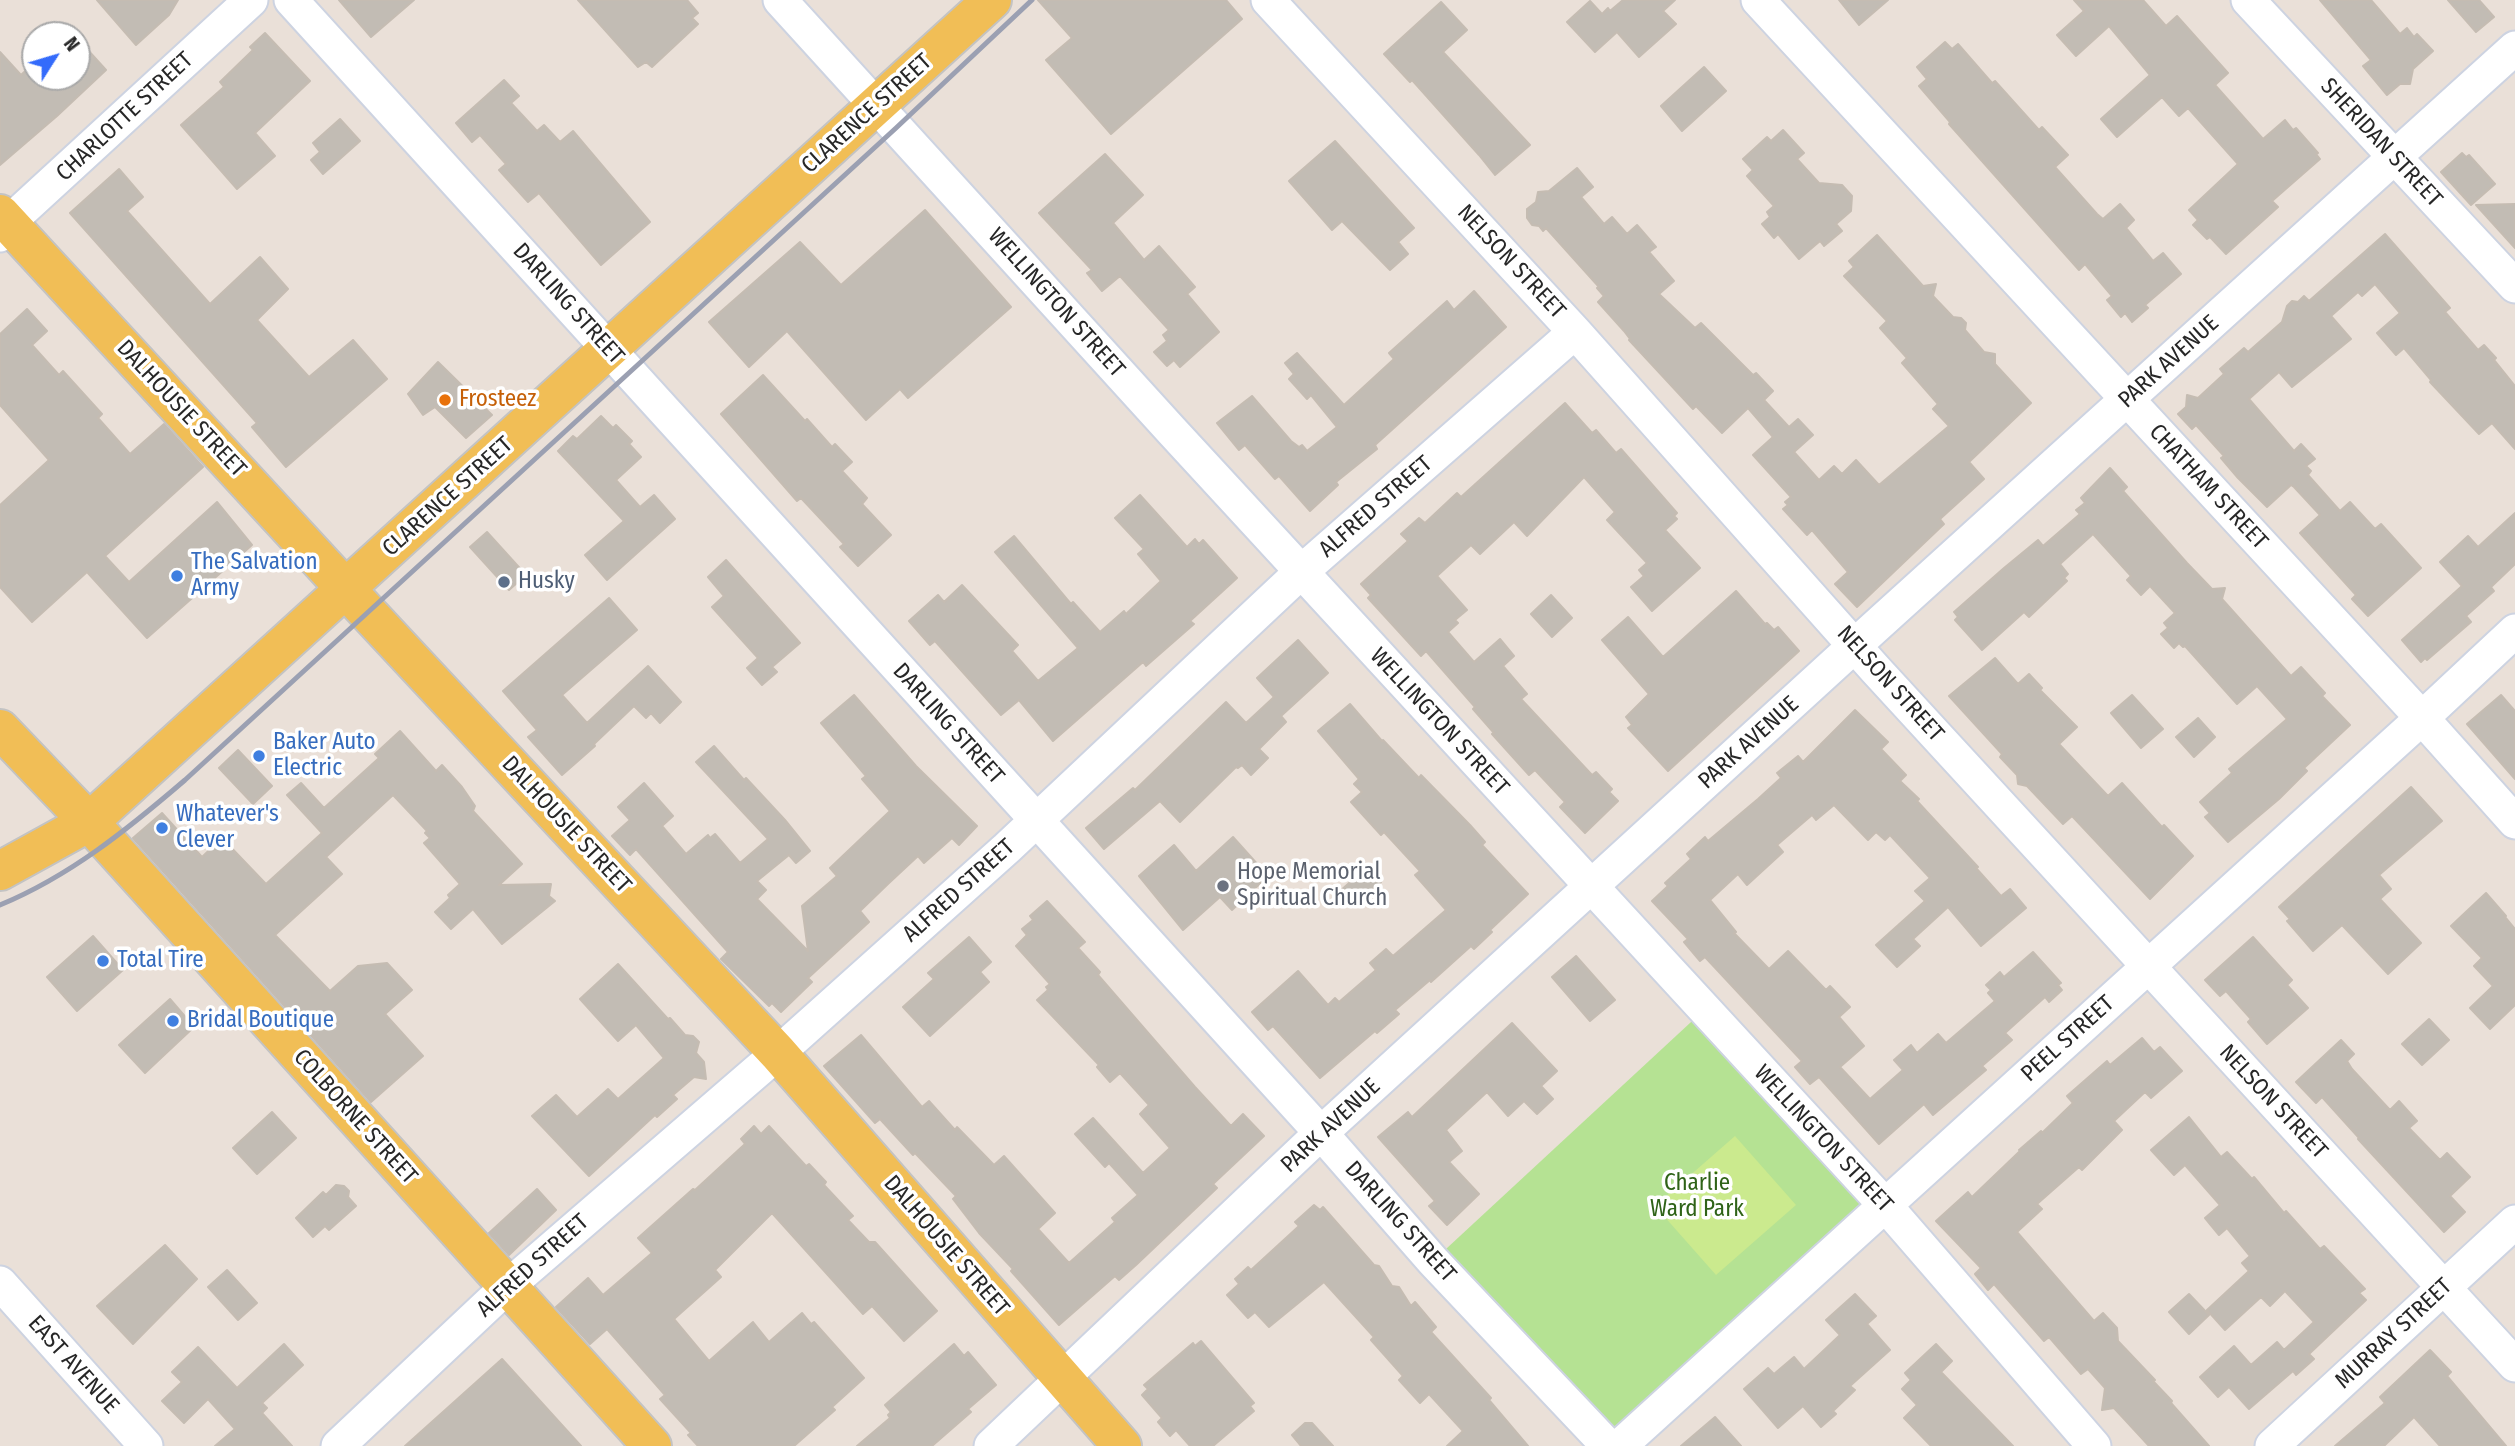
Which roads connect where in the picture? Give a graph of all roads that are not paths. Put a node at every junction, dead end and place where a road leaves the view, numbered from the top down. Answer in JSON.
{"nodes":[{"id":1,"x":251,"y":0,"type":"edge"},
{"id":2,"x":291,"y":0,"type":"edge"},
{"id":3,"x":780,"y":0,"type":"edge"},
{"id":4,"x":992,"y":0,"type":"edge"},
{"id":5,"x":1268,"y":0,"type":"edge"},
{"id":6,"x":1758,"y":0,"type":"edge"},
{"id":7,"x":2248,"y":0,"type":"edge"},
{"id":8,"x":2515,"y":48,"type":"edge"},
{"id":9,"x":876,"y":107,"type":"junction"},
{"id":10,"x":2394,"y":157,"type":"junction"},
{"id":11,"x":3,"y":224,"type":"edge"},
{"id":12,"x":2515,"y":286,"type":"edge"},
{"id":13,"x":1575,"y":332,"type":"junction"},
{"id":14,"x":610,"y":349,"type":"junction"},
{"id":15,"x":2127,"y":400,"type":"junction"},
{"id":16,"x":1301,"y":572,"type":"junction"},
{"id":17,"x":347,"y":589,"type":"junction"},
{"id":18,"x":2515,"y":631,"type":"edge"},
{"id":19,"x":1855,"y":646,"type":"junction"},
{"id":20,"x":2422,"y":718,"type":"junction"},
{"id":21,"x":0,"y":729,"type":"edge"},
{"id":22,"x":89,"y":822,"type":"junction"},
{"id":23,"x":1037,"y":822,"type":"junction"},
{"id":24,"x":2515,"y":822,"type":"edge"},
{"id":25,"x":0,"y":871,"type":"edge"},
{"id":26,"x":1591,"y":888,"type":"junction"},
{"id":27,"x":2148,"y":966,"type":"junction"},
{"id":28,"x":778,"y":1053,"type":"junction"},
{"id":29,"x":1321,"y":1133,"type":"junction"},
{"id":30,"x":1885,"y":1205,"type":"junction"},
{"id":31,"x":2515,"y":1222,"type":"edge"},
{"id":32,"x":0,"y":1283,"type":"edge"},
{"id":33,"x":508,"y":1286,"type":"junction"},
{"id":34,"x":2445,"y":1287,"type":"junction"},
{"id":35,"x":2515,"y":1365,"type":"edge"},
{"id":36,"x":1063,"y":1380,"type":"junction"},
{"id":37,"x":146,"y":1446,"type":"edge"},
{"id":38,"x":338,"y":1446,"type":"edge"},
{"id":39,"x":652,"y":1446,"type":"edge"},
{"id":40,"x":991,"y":1446,"type":"edge"},
{"id":41,"x":1122,"y":1446,"type":"edge"},
{"id":42,"x":1608,"y":1446,"type":"edge"},
{"id":43,"x":1620,"y":1446,"type":"edge"},
{"id":44,"x":2094,"y":1446,"type":"edge"},
{"id":45,"x":2272,"y":1446,"type":"edge"}],
"edges":[{"from":1,"to":11,"type":"street","name":"CHARLOTTE STREET"},
{"from":2,"to":14,"type":"street","name":"DARLING STREET"},
{"from":3,"to":9,"type":"street","name":"WELLINGTON STREET"},
{"from":4,"to":9,"type":"main road","name":"CLARENCE STREET"},
{"from":5,"to":13,"type":"street","name":"NELSON STREET"},
{"from":6,"to":15,"type":"street","name":"CHATHAM STREET"},
{"from":7,"to":10,"type":"street","name":"SHERIDAN STREET"},
{"from":8,"to":10,"type":"street","name":"PARK AVENUE"},
{"from":9,"to":14,"type":"main road","name":"CLARENCE STREET"},
{"from":9,"to":16,"type":"street","name":"WELLINGTON STREET"},
{"from":10,"to":12,"type":"street","name":"SHERIDAN STREET"},
{"from":10,"to":15,"type":"street","name":"PARK AVENUE"},
{"from":11,"to":17,"type":"main road","name":"DALHOUSIE STREET"},
{"from":13,"to":16,"type":"street","name":"ALFRED STREET"},
{"from":13,"to":19,"type":"street","name":"NELSON STREET"},
{"from":14,"to":17,"type":"main road","name":"CLARENCE STREET"},
{"from":14,"to":23,"type":"street","name":"DARLING STREET"},
{"from":15,"to":19,"type":"street","name":"PARK AVENUE"},
{"from":15,"to":20,"type":"street","name":"CHATHAM STREET"},
{"from":16,"to":23,"type":"street","name":"ALFRED STREET"},
{"from":16,"to":26,"type":"street","name":"WELLINGTON STREET"},
{"from":17,"to":22,"type":"main road","name":"CLARENCE STREET"},
{"from":17,"to":28,"type":"main road","name":"DALHOUSIE STREET"},
{"from":18,"to":20,"type":"street","name":"PEEL STREET"},
{"from":19,"to":26,"type":"street","name":"PARK AVENUE"},
{"from":19,"to":27,"type":"street","name":"NELSON STREET"},
{"from":20,"to":24,"type":"street","name":"CHATHAM STREET"},
{"from":20,"to":27,"type":"street","name":"PEEL STREET"},
{"from":21,"to":22,"type":"main road","name":"COLBORNE STREET"},
{"from":22,"to":25,"type":"main road","name":"CLARENCE STREET"},
{"from":22,"to":33,"type":"main road","name":"COLBORNE STREET"},
{"from":23,"to":28,"type":"street","name":"ALFRED STREET"},
{"from":23,"to":29,"type":"street","name":"DARLING STREET"},
{"from":26,"to":29,"type":"street","name":"PARK AVENUE"},
{"from":26,"to":30,"type":"street","name":"WELLINGTON STREET"},
{"from":27,"to":30,"type":"street","name":"PEEL STREET"},
{"from":27,"to":34,"type":"street","name":"NELSON STREET"},
{"from":28,"to":33,"type":"street","name":"ALFRED STREET"},
{"from":28,"to":36,"type":"main road","name":"DALHOUSIE STREET"},
{"from":29,"to":36,"type":"street","name":"PARK AVENUE"},
{"from":29,"to":42,"type":"street","name":"DARLING STREET"},
{"from":30,"to":43,"type":"street","name":"PEEL STREET"},
{"from":30,"to":44,"type":"street","name":"WELLINGTON STREET"},
{"from":31,"to":34,"type":"street","name":"MURRAY STREET"},
{"from":32,"to":37,"type":"street","name":"EAST AVENUE"},
{"from":33,"to":38,"type":"street","name":"ALFRED STREET"},
{"from":33,"to":39,"type":"main road","name":"COLBORNE STREET"},
{"from":34,"to":35,"type":"street","name":"NELSON STREET"},
{"from":34,"to":45,"type":"street","name":"MURRAY STREET"},
{"from":36,"to":40,"type":"street","name":"PARK AVENUE"},
{"from":36,"to":41,"type":"main road","name":"DALHOUSIE STREET"}]}
